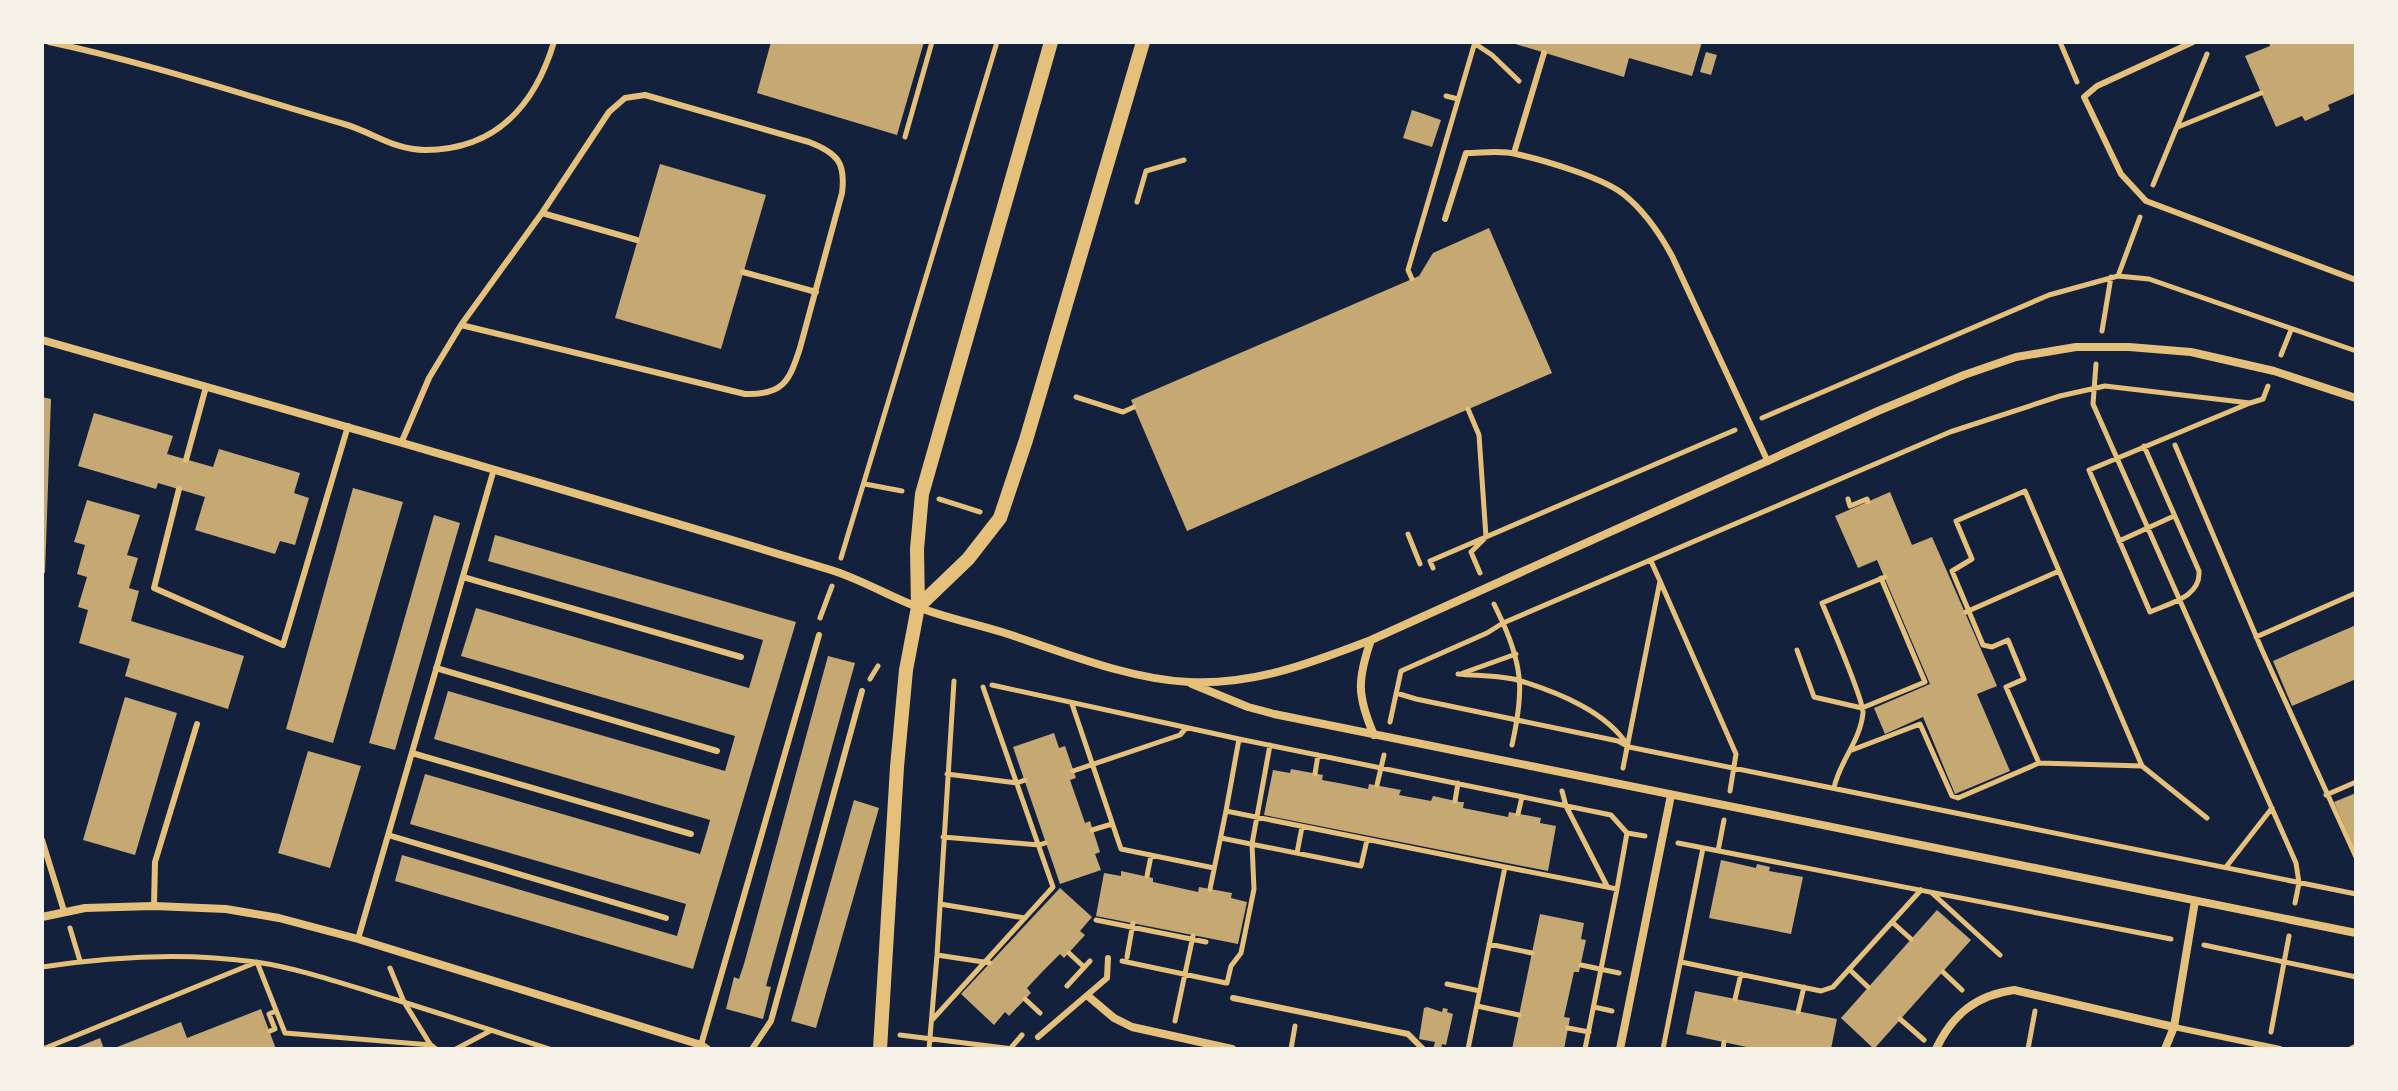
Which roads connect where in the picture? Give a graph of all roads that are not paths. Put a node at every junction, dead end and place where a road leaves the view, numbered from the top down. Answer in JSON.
{"nodes":[{"id":1,"x":49,"y":42,"type":"edge"},
{"id":2,"x":554,"y":42,"type":"edge"},
{"id":3,"x":1051,"y":42,"type":"edge"},
{"id":4,"x":1143,"y":42,"type":"edge"},
{"id":5,"x":2193,"y":42,"type":"edge"},
{"id":6,"x":1544,"y":53,"type":"dead end"},
{"id":7,"x":1514,"y":153,"type":"junction"},
{"id":8,"x":542,"y":213,"type":"junction"},
{"id":9,"x":1445,"y":219,"type":"dead end"},
{"id":10,"x":637,"y":240,"type":"dead end"},
{"id":11,"x":743,"y":272,"type":"dead end"},
{"id":12,"x":2356,"y":280,"type":"edge"},
{"id":13,"x":816,"y":292,"type":"junction"},
{"id":14,"x":461,"y":325,"type":"junction"},
{"id":15,"x":42,"y":340,"type":"edge"},
{"id":16,"x":206,"y":387,"type":"junction"},
{"id":17,"x":2356,"y":398,"type":"edge"},
{"id":18,"x":348,"y":426,"type":"junction"},
{"id":19,"x":402,"y":441,"type":"junction"},
{"id":20,"x":186,"y":460,"type":"dead end"},
{"id":21,"x":1768,"y":462,"type":"junction"},
{"id":22,"x":494,"y":469,"type":"junction"},
{"id":23,"x":179,"y":489,"type":"dead end"},
{"id":24,"x":463,"y":577,"type":"junction"},
{"id":25,"x":918,"y":607,"type":"junction"},
{"id":26,"x":819,"y":635,"type":"dead end"},
{"id":27,"x":1371,"y":640,"type":"junction"},
{"id":28,"x":741,"y":657,"type":"dead end"},
{"id":29,"x":436,"y":668,"type":"junction"},
{"id":30,"x":1188,"y":682,"type":"junction"},
{"id":31,"x":862,"y":691,"type":"dead end"},
{"id":32,"x":197,"y":724,"type":"dead end"},
{"id":33,"x":1374,"y":735,"type":"junction"},
{"id":34,"x":717,"y":751,"type":"dead end"},
{"id":35,"x":412,"y":753,"type":"junction"},
{"id":36,"x":1671,"y":795,"type":"junction"},
{"id":37,"x":691,"y":834,"type":"dead end"},
{"id":38,"x":388,"y":835,"type":"junction"},
{"id":39,"x":42,"y":840,"type":"edge"},
{"id":40,"x":2195,"y":901,"type":"junction"},
{"id":41,"x":154,"y":906,"type":"junction"},
{"id":42,"x":64,"y":911,"type":"junction"},
{"id":43,"x":42,"y":917,"type":"edge"},
{"id":44,"x":666,"y":918,"type":"dead end"},
{"id":45,"x":2356,"y":933,"type":"edge"},
{"id":46,"x":358,"y":939,"type":"junction"},
{"id":47,"x":1108,"y":958,"type":"dead end"},
{"id":48,"x":1088,"y":996,"type":"junction"},
{"id":49,"x":1233,"y":998,"type":"dead end"},
{"id":50,"x":2174,"y":1027,"type":"junction"},
{"id":51,"x":1038,"y":1037,"type":"dead end"},
{"id":52,"x":881,"y":1041,"type":"edge"},
{"id":53,"x":704,"y":1047,"type":"edge"},
{"id":54,"x":752,"y":1049,"type":"edge"},
{"id":55,"x":1232,"y":1049,"type":"edge"},
{"id":56,"x":1423,"y":1049,"type":"edge"},
{"id":57,"x":1620,"y":1049,"type":"edge"},
{"id":58,"x":1935,"y":1049,"type":"edge"},
{"id":59,"x":2165,"y":1049,"type":"edge"},
{"id":60,"x":2280,"y":1049,"type":"edge"}],
"edges":[{"from":1,"to":2,"type":"lane"},
{"from":3,"to":25,"type":"street"},
{"from":4,"to":25,"type":"street"},
{"from":5,"to":12,"type":"lane"},
{"from":6,"to":7,"type":"lane"},
{"from":7,"to":9,"type":"lane"},
{"from":7,"to":21,"type":"lane"},
{"from":8,"to":10,"type":"lane"},
{"from":8,"to":13,"type":"lane"},
{"from":8,"to":14,"type":"lane"},
{"from":11,"to":13,"type":"lane"},
{"from":13,"to":14,"type":"lane"},
{"from":14,"to":19,"type":"lane"},
{"from":15,"to":16,"type":"street"},
{"from":16,"to":18,"type":"street"},
{"from":16,"to":20,"type":"lane"},
{"from":17,"to":21,"type":"street"},
{"from":18,"to":19,"type":"street"},
{"from":18,"to":23,"type":"lane"},
{"from":19,"to":22,"type":"street"},
{"from":21,"to":27,"type":"street"},
{"from":22,"to":24,"type":"lane"},
{"from":22,"to":25,"type":"street"},
{"from":24,"to":28,"type":"lane"},
{"from":24,"to":29,"type":"lane"},
{"from":25,"to":30,"type":"street"},
{"from":25,"to":52,"type":"street"},
{"from":26,"to":53,"type":"lane"},
{"from":27,"to":30,"type":"street"},
{"from":27,"to":33,"type":"street"},
{"from":29,"to":34,"type":"lane"},
{"from":29,"to":35,"type":"lane"},
{"from":30,"to":33,"type":"street"},
{"from":31,"to":54,"type":"lane"},
{"from":32,"to":41,"type":"lane"},
{"from":33,"to":36,"type":"street"},
{"from":35,"to":37,"type":"lane"},
{"from":35,"to":38,"type":"lane"},
{"from":36,"to":40,"type":"street"},
{"from":36,"to":57,"type":"street"},
{"from":38,"to":44,"type":"lane"},
{"from":38,"to":46,"type":"lane"},
{"from":39,"to":42,"type":"lane"},
{"from":40,"to":45,"type":"street"},
{"from":40,"to":50,"type":"street"},
{"from":41,"to":42,"type":"street"},
{"from":41,"to":46,"type":"street"},
{"from":42,"to":43,"type":"street"},
{"from":46,"to":53,"type":"street"},
{"from":47,"to":48,"type":"lane"},
{"from":48,"to":51,"type":"lane"},
{"from":48,"to":55,"type":"street"},
{"from":49,"to":56,"type":"lane"},
{"from":50,"to":58,"type":"street"},
{"from":50,"to":59,"type":"street"},
{"from":50,"to":60,"type":"lane"}]}
